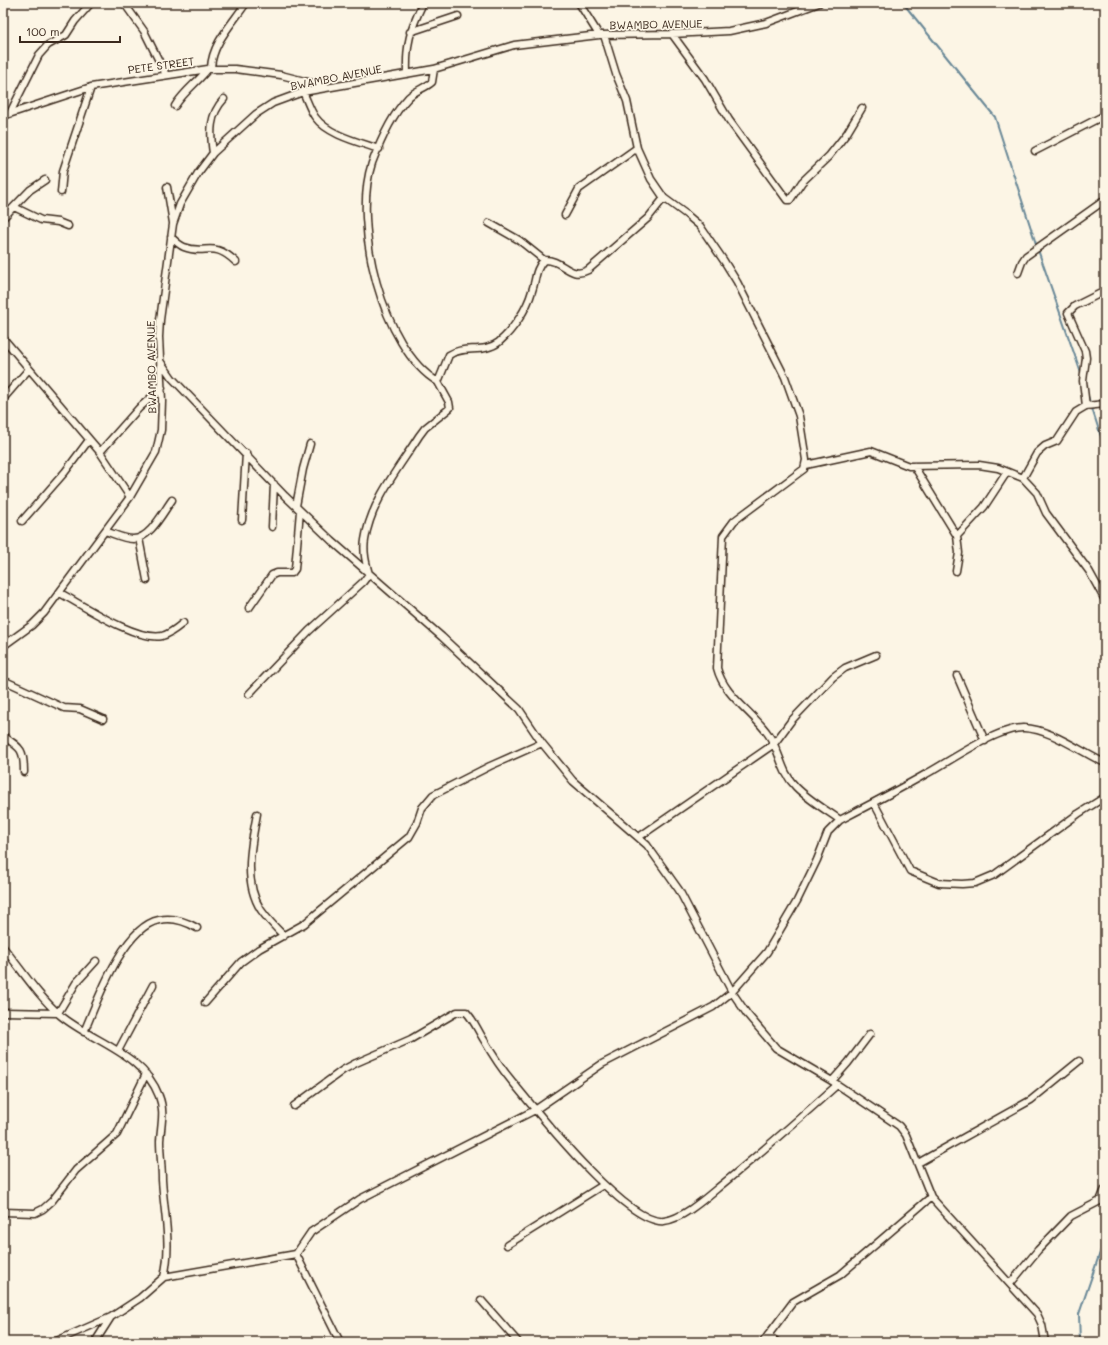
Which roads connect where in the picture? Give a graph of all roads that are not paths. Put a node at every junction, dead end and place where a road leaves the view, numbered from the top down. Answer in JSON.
{"nodes":[{"id":1,"x":91,"y":3,"type":"edge"},
{"id":2,"x":124,"y":3,"type":"edge"},
{"id":3,"x":246,"y":3,"type":"edge"},
{"id":4,"x":423,"y":3,"type":"edge"},
{"id":5,"x":579,"y":3,"type":"edge"},
{"id":6,"x":819,"y":3,"type":"edge"},
{"id":7,"x":804,"y":6,"type":"edge"},
{"id":8,"x":458,"y":16,"type":"dead end"},
{"id":9,"x":410,"y":32,"type":"junction"},
{"id":10,"x":672,"y":34,"type":"junction"},
{"id":11,"x":602,"y":35,"type":"junction"},
{"id":12,"x":209,"y":68,"type":"junction"},
{"id":13,"x":434,"y":69,"type":"junction"},
{"id":14,"x":406,"y":74,"type":"junction"},
{"id":15,"x":166,"y":75,"type":"junction"},
{"id":16,"x":91,"y":87,"type":"junction"},
{"id":17,"x":326,"y":87,"type":"junction"},
{"id":18,"x":303,"y":92,"type":"junction"},
{"id":19,"x":224,"y":99,"type":"dead end"},
{"id":20,"x":175,"y":106,"type":"dead end"},
{"id":21,"x":862,"y":108,"type":"dead end"},
{"id":22,"x":10,"y":112,"type":"junction"},
{"id":23,"x":1105,"y":115,"type":"edge"},
{"id":24,"x":3,"y":116,"type":"edge"},
{"id":25,"x":379,"y":148,"type":"junction"},
{"id":26,"x":637,"y":148,"type":"junction"},
{"id":27,"x":1034,"y":150,"type":"dead end"},
{"id":28,"x":213,"y":153,"type":"junction"},
{"id":29,"x":45,"y":180,"type":"dead end"},
{"id":30,"x":167,"y":187,"type":"dead end"},
{"id":31,"x":61,"y":192,"type":"dead end"},
{"id":32,"x":664,"y":198,"type":"junction"},
{"id":33,"x":1105,"y":200,"type":"edge"},
{"id":34,"x":14,"y":207,"type":"junction"},
{"id":35,"x":565,"y":215,"type":"dead end"},
{"id":36,"x":3,"y":218,"type":"edge"},
{"id":37,"x":489,"y":223,"type":"dead end"},
{"id":38,"x":173,"y":224,"type":"junction"},
{"id":39,"x":68,"y":226,"type":"dead end"},
{"id":40,"x":171,"y":238,"type":"junction"},
{"id":41,"x":544,"y":260,"type":"junction"},
{"id":42,"x":236,"y":262,"type":"dead end"},
{"id":43,"x":1018,"y":273,"type":"dead end"},
{"id":44,"x":1105,"y":291,"type":"edge"},
{"id":45,"x":3,"y":338,"type":"edge"},
{"id":46,"x":160,"y":361,"type":"junction"},
{"id":47,"x":29,"y":369,"type":"junction"},
{"id":48,"x":438,"y":382,"type":"junction"},
{"id":49,"x":162,"y":388,"type":"junction"},
{"id":50,"x":3,"y":399,"type":"edge"},
{"id":51,"x":1105,"y":404,"type":"edge"},
{"id":52,"x":1086,"y":406,"type":"junction"},
{"id":53,"x":89,"y":440,"type":"junction"},
{"id":54,"x":310,"y":444,"type":"dead end"},
{"id":55,"x":100,"y":452,"type":"junction"},
{"id":56,"x":246,"y":453,"type":"junction"},
{"id":57,"x":806,"y":465,"type":"junction"},
{"id":58,"x":914,"y":466,"type":"junction"},
{"id":59,"x":1007,"y":472,"type":"junction"},
{"id":60,"x":1023,"y":478,"type":"junction"},
{"id":61,"x":274,"y":484,"type":"junction"},
{"id":62,"x":130,"y":497,"type":"junction"},
{"id":63,"x":172,"y":500,"type":"dead end"},
{"id":64,"x":298,"y":508,"type":"junction"},
{"id":65,"x":242,"y":520,"type":"dead end"},
{"id":66,"x":22,"y":521,"type":"dead end"},
{"id":67,"x":272,"y":527,"type":"dead end"},
{"id":68,"x":105,"y":531,"type":"junction"},
{"id":69,"x":957,"y":536,"type":"junction"},
{"id":70,"x":139,"y":538,"type":"junction"},
{"id":71,"x":956,"y":571,"type":"dead end"},
{"id":72,"x":369,"y":574,"type":"junction"},
{"id":73,"x":147,"y":580,"type":"dead end"},
{"id":74,"x":60,"y":593,"type":"junction"},
{"id":75,"x":1105,"y":600,"type":"edge"},
{"id":76,"x":249,"y":608,"type":"dead end"},
{"id":77,"x":183,"y":623,"type":"dead end"},
{"id":78,"x":3,"y":646,"type":"edge"},
{"id":79,"x":876,"y":655,"type":"dead end"},
{"id":80,"x":957,"y":676,"type":"dead end"},
{"id":81,"x":3,"y":680,"type":"edge"},
{"id":82,"x":249,"y":694,"type":"dead end"},
{"id":83,"x":103,"y":719,"type":"dead end"},
{"id":84,"x":3,"y":736,"type":"edge"},
{"id":85,"x":985,"y":741,"type":"junction"},
{"id":86,"x":542,"y":743,"type":"junction"},
{"id":87,"x":774,"y":744,"type":"junction"},
{"id":88,"x":1105,"y":763,"type":"edge"},
{"id":89,"x":24,"y":772,"type":"dead end"},
{"id":90,"x":1105,"y":797,"type":"edge"},
{"id":91,"x":874,"y":803,"type":"junction"},
{"id":92,"x":257,"y":814,"type":"dead end"},
{"id":93,"x":840,"y":820,"type":"junction"},
{"id":94,"x":639,"y":837,"type":"junction"},
{"id":95,"x":197,"y":928,"type":"dead end"},
{"id":96,"x":284,"y":936,"type":"junction"},
{"id":97,"x":3,"y":947,"type":"edge"},
{"id":98,"x":96,"y":961,"type":"dead end"},
{"id":99,"x":153,"y":985,"type":"dead end"},
{"id":100,"x":732,"y":992,"type":"junction"},
{"id":101,"x":205,"y":1003,"type":"dead end"},
{"id":102,"x":3,"y":1012,"type":"edge"},
{"id":103,"x":58,"y":1013,"type":"junction"},
{"id":104,"x":84,"y":1032,"type":"junction"},
{"id":105,"x":870,"y":1034,"type":"dead end"},
{"id":106,"x":118,"y":1051,"type":"junction"},
{"id":107,"x":1079,"y":1061,"type":"dead end"},
{"id":108,"x":146,"y":1074,"type":"junction"},
{"id":109,"x":834,"y":1083,"type":"junction"},
{"id":110,"x":294,"y":1106,"type":"dead end"},
{"id":111,"x":535,"y":1110,"type":"junction"},
{"id":112,"x":918,"y":1163,"type":"junction"},
{"id":113,"x":603,"y":1185,"type":"junction"},
{"id":114,"x":1105,"y":1188,"type":"edge"},
{"id":115,"x":931,"y":1196,"type":"junction"},
{"id":116,"x":3,"y":1212,"type":"edge"},
{"id":117,"x":507,"y":1245,"type":"dead end"},
{"id":118,"x":296,"y":1254,"type":"junction"},
{"id":119,"x":164,"y":1277,"type":"junction"},
{"id":120,"x":1010,"y":1284,"type":"junction"},
{"id":121,"x":481,"y":1300,"type":"dead end"},
{"id":122,"x":111,"y":1317,"type":"junction"},
{"id":123,"x":768,"y":1335,"type":"junction"},
{"id":124,"x":54,"y":1342,"type":"edge"},
{"id":125,"x":95,"y":1342,"type":"edge"},
{"id":126,"x":340,"y":1342,"type":"edge"},
{"id":127,"x":518,"y":1342,"type":"edge"},
{"id":128,"x":763,"y":1342,"type":"edge"},
{"id":129,"x":777,"y":1342,"type":"edge"},
{"id":130,"x":1045,"y":1342,"type":"edge"}],
"edges":[{"from":1,"to":22,"type":"street"},
{"from":2,"to":15,"type":"street"},
{"from":3,"to":12,"type":"street"},
{"from":4,"to":9,"type":"street"},
{"from":5,"to":11,"type":"street"},
{"from":6,"to":7,"type":"street","name":"BWAMBO AVENUE"},
{"from":7,"to":10,"type":"street","name":"BWAMBO AVENUE"},
{"from":8,"to":9,"type":"street"},
{"from":9,"to":14,"type":"street"},
{"from":10,"to":11,"type":"street","name":"BWAMBO AVENUE"},
{"from":10,"to":21,"type":"street"},
{"from":11,"to":13,"type":"street","name":"BWAMBO AVENUE"},
{"from":11,"to":26,"type":"street"},
{"from":12,"to":15,"type":"street","name":"PETE STREET"},
{"from":12,"to":17,"type":"street","name":"PETE STREET"},
{"from":12,"to":20,"type":"street"},
{"from":13,"to":14,"type":"street","name":"BWAMBO AVENUE"},
{"from":13,"to":25,"type":"street"},
{"from":14,"to":17,"type":"street","name":"BWAMBO AVENUE"},
{"from":15,"to":16,"type":"street","name":"PETE STREET"},
{"from":16,"to":22,"type":"street","name":"PETE STREET"},
{"from":16,"to":31,"type":"street"},
{"from":17,"to":18,"type":"street","name":"BWAMBO AVENUE"},
{"from":18,"to":25,"type":"street"},
{"from":18,"to":28,"type":"street","name":"BWAMBO AVENUE"},
{"from":19,"to":28,"type":"street"},
{"from":22,"to":24,"type":"street","name":"PETE STREET"},
{"from":23,"to":27,"type":"street"},
{"from":25,"to":48,"type":"street"},
{"from":26,"to":32,"type":"street"},
{"from":26,"to":35,"type":"street"},
{"from":28,"to":38,"type":"street","name":"BWAMBO AVENUE"},
{"from":29,"to":34,"type":"street"},
{"from":30,"to":38,"type":"street"},
{"from":32,"to":41,"type":"street"},
{"from":32,"to":57,"type":"street"},
{"from":33,"to":43,"type":"street"},
{"from":34,"to":36,"type":"street"},
{"from":34,"to":39,"type":"street"},
{"from":37,"to":41,"type":"street"},
{"from":38,"to":40,"type":"street","name":"BWAMBO AVENUE"},
{"from":40,"to":42,"type":"street"},
{"from":40,"to":46,"type":"street","name":"BWAMBO AVENUE"},
{"from":41,"to":48,"type":"street"},
{"from":44,"to":52,"type":"street"},
{"from":45,"to":47,"type":"street"},
{"from":46,"to":49,"type":"street","name":"BWAMBO AVENUE"},
{"from":46,"to":56,"type":"street"},
{"from":47,"to":50,"type":"street"},
{"from":47,"to":53,"type":"street"},
{"from":48,"to":72,"type":"street"},
{"from":49,"to":55,"type":"street"},
{"from":49,"to":62,"type":"street","name":"BWAMBO AVENUE"},
{"from":51,"to":52,"type":"street"},
{"from":52,"to":60,"type":"street"},
{"from":53,"to":55,"type":"street"},
{"from":53,"to":66,"type":"street"},
{"from":54,"to":64,"type":"street"},
{"from":55,"to":62,"type":"street"},
{"from":56,"to":61,"type":"street"},
{"from":56,"to":65,"type":"street"},
{"from":57,"to":58,"type":"street"},
{"from":57,"to":87,"type":"street"},
{"from":58,"to":59,"type":"street"},
{"from":58,"to":69,"type":"street"},
{"from":59,"to":60,"type":"street"},
{"from":59,"to":69,"type":"street"},
{"from":60,"to":75,"type":"street"},
{"from":61,"to":64,"type":"street"},
{"from":61,"to":67,"type":"street"},
{"from":62,"to":68,"type":"street","name":"BWAMBO AVENUE"},
{"from":63,"to":70,"type":"street"},
{"from":64,"to":72,"type":"street"},
{"from":64,"to":76,"type":"street"},
{"from":68,"to":70,"type":"street"},
{"from":68,"to":74,"type":"street","name":"BWAMBO AVENUE"},
{"from":69,"to":71,"type":"street"},
{"from":70,"to":73,"type":"street"},
{"from":72,"to":82,"type":"street"},
{"from":72,"to":86,"type":"street"},
{"from":74,"to":77,"type":"street"},
{"from":74,"to":78,"type":"street","name":"BWAMBO AVENUE"},
{"from":79,"to":87,"type":"street"},
{"from":80,"to":85,"type":"street"},
{"from":81,"to":83,"type":"street"},
{"from":84,"to":89,"type":"street"},
{"from":85,"to":88,"type":"street"},
{"from":85,"to":91,"type":"street"},
{"from":86,"to":94,"type":"street"},
{"from":86,"to":96,"type":"street"},
{"from":87,"to":93,"type":"street"},
{"from":87,"to":94,"type":"street"},
{"from":90,"to":91,"type":"street"},
{"from":91,"to":93,"type":"street"},
{"from":92,"to":96,"type":"street"},
{"from":93,"to":100,"type":"street"},
{"from":94,"to":100,"type":"street"},
{"from":95,"to":104,"type":"street"},
{"from":96,"to":101,"type":"street"},
{"from":97,"to":103,"type":"street"},
{"from":98,"to":103,"type":"street"},
{"from":99,"to":106,"type":"street"},
{"from":100,"to":109,"type":"street"},
{"from":100,"to":111,"type":"street"},
{"from":102,"to":103,"type":"street"},
{"from":103,"to":104,"type":"street"},
{"from":104,"to":106,"type":"street"},
{"from":105,"to":109,"type":"street"},
{"from":106,"to":108,"type":"street"},
{"from":107,"to":112,"type":"street"},
{"from":108,"to":116,"type":"street"},
{"from":108,"to":119,"type":"street"},
{"from":109,"to":112,"type":"street"},
{"from":109,"to":113,"type":"street"},
{"from":110,"to":111,"type":"street"},
{"from":111,"to":113,"type":"street"},
{"from":111,"to":118,"type":"street"},
{"from":112,"to":115,"type":"street"},
{"from":113,"to":117,"type":"street"},
{"from":114,"to":120,"type":"street"},
{"from":115,"to":120,"type":"street"},
{"from":115,"to":123,"type":"street"},
{"from":118,"to":119,"type":"street"},
{"from":118,"to":126,"type":"street"},
{"from":119,"to":122,"type":"street"},
{"from":120,"to":130,"type":"street"},
{"from":121,"to":127,"type":"street"},
{"from":122,"to":124,"type":"street"},
{"from":122,"to":125,"type":"street"},
{"from":123,"to":128,"type":"street"},
{"from":123,"to":129,"type":"street"}]}
